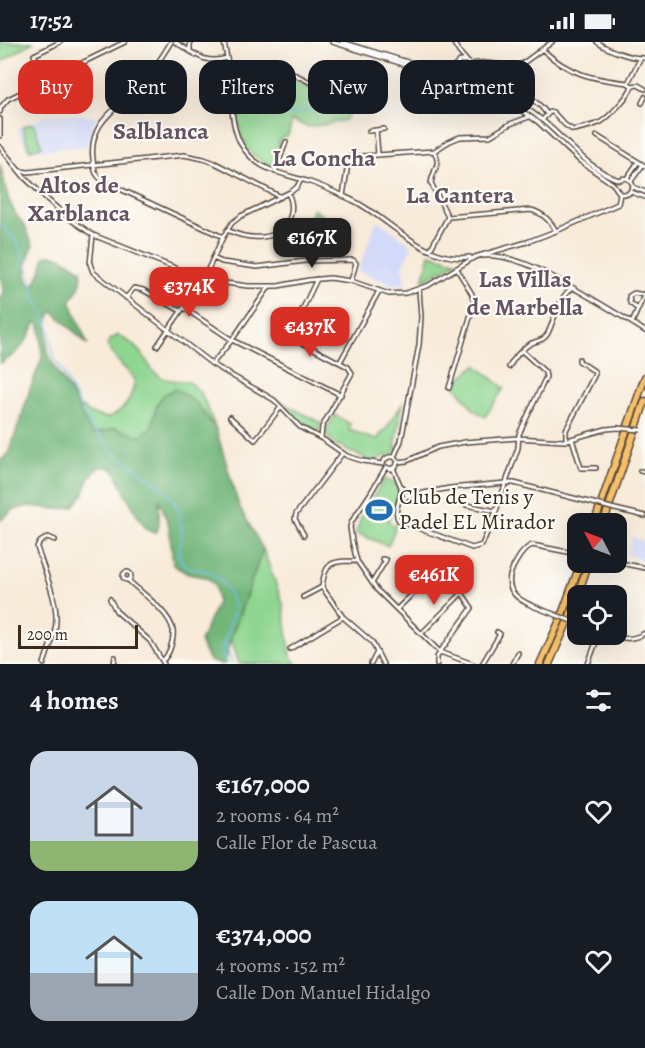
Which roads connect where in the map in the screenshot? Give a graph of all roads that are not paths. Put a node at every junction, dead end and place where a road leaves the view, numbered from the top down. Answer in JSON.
{"nodes":[{"id":1,"x":60,"y":42,"type":"edge"},
{"id":2,"x":125,"y":42,"type":"edge"},
{"id":3,"x":173,"y":42,"type":"edge"},
{"id":4,"x":190,"y":42,"type":"edge"},
{"id":5,"x":224,"y":42,"type":"edge"},
{"id":6,"x":332,"y":42,"type":"edge"},
{"id":7,"x":342,"y":42,"type":"edge"},
{"id":8,"x":453,"y":42,"type":"edge"},
{"id":9,"x":552,"y":42,"type":"edge"},
{"id":10,"x":597,"y":42,"type":"edge"},
{"id":11,"x":543,"y":50,"type":"junction"},
{"id":12,"x":190,"y":51,"type":"junction"},
{"id":13,"x":459,"y":52,"type":"junction"},
{"id":14,"x":227,"y":58,"type":"joint"},
{"id":15,"x":645,"y":58,"type":"edge"},
{"id":16,"x":640,"y":59,"type":"junction"},
{"id":17,"x":36,"y":60,"type":"edge"},
{"id":18,"x":88,"y":60,"type":"edge"},
{"id":19,"x":401,"y":60,"type":"edge"},
{"id":20,"x":458,"y":60,"type":"edge"},
{"id":21,"x":466,"y":60,"type":"edge"},
{"id":22,"x":528,"y":60,"type":"edge"},
{"id":23,"x":400,"y":63,"type":"edge"},
{"id":24,"x":630,"y":85,"type":"junction"},
{"id":25,"x":645,"y":89,"type":"edge"},
{"id":26,"x":18,"y":94,"type":"edge"},
{"id":27,"x":645,"y":97,"type":"edge"},
{"id":28,"x":535,"y":102,"type":"edge"},
{"id":29,"x":642,"y":103,"type":"dead end"},
{"id":30,"x":0,"y":112,"type":"edge"},
{"id":31,"x":234,"y":114,"type":"edge"},
{"id":32,"x":527,"y":114,"type":"edge"},
{"id":33,"x":534,"y":114,"type":"edge"},
{"id":34,"x":547,"y":114,"type":"junction"},
{"id":35,"x":530,"y":116,"type":"junction"},
{"id":36,"x":0,"y":119,"type":"edge"},
{"id":37,"x":543,"y":120,"type":"junction"},
{"id":38,"x":384,"y":129,"type":"dead end"},
{"id":39,"x":376,"y":130,"type":"junction"},
{"id":40,"x":369,"y":131,"type":"dead end"},
{"id":41,"x":0,"y":136,"type":"edge"},
{"id":42,"x":597,"y":136,"type":"dead end"},
{"id":43,"x":286,"y":142,"type":"dead end"},
{"id":44,"x":0,"y":147,"type":"edge"},
{"id":45,"x":434,"y":151,"type":"junction"},
{"id":46,"x":378,"y":154,"type":"junction"},
{"id":47,"x":638,"y":162,"type":"junction"},
{"id":48,"x":93,"y":164,"type":"junction"},
{"id":49,"x":644,"y":165,"type":"edge"},
{"id":50,"x":21,"y":171,"type":"junction"},
{"id":51,"x":28,"y":172,"type":"junction"},
{"id":52,"x":275,"y":172,"type":"junction"},
{"id":53,"x":627,"y":178,"type":"junction"},
{"id":54,"x":28,"y":180,"type":"junction"},
{"id":55,"x":301,"y":180,"type":"junction"},
{"id":56,"x":619,"y":180,"type":"junction"},
{"id":57,"x":631,"y":181,"type":"junction"},
{"id":58,"x":616,"y":187,"type":"junction"},
{"id":59,"x":633,"y":187,"type":"junction"},
{"id":60,"x":631,"y":192,"type":"junction"},
{"id":61,"x":645,"y":192,"type":"edge"},
{"id":62,"x":288,"y":193,"type":"junction"},
{"id":63,"x":620,"y":194,"type":"junction"},
{"id":64,"x":343,"y":196,"type":"junction"},
{"id":65,"x":281,"y":197,"type":"junction"},
{"id":66,"x":645,"y":197,"type":"edge"},
{"id":67,"x":448,"y":217,"type":"junction"},
{"id":68,"x":227,"y":230,"type":"junction"},
{"id":69,"x":556,"y":231,"type":"junction"},
{"id":70,"x":93,"y":235,"type":"junction"},
{"id":71,"x":223,"y":237,"type":"junction"},
{"id":72,"x":430,"y":250,"type":"junction"},
{"id":73,"x":475,"y":257,"type":"junction"},
{"id":74,"x":213,"y":258,"type":"junction"},
{"id":75,"x":456,"y":268,"type":"junction"},
{"id":76,"x":204,"y":278,"type":"junction"},
{"id":77,"x":317,"y":279,"type":"junction"},
{"id":78,"x":351,"y":281,"type":"junction"},
{"id":79,"x":269,"y":287,"type":"junction"},
{"id":80,"x":573,"y":288,"type":"junction"},
{"id":81,"x":419,"y":290,"type":"junction"},
{"id":82,"x":379,"y":291,"type":"junction"},
{"id":83,"x":644,"y":294,"type":"edge"},
{"id":84,"x":126,"y":298,"type":"junction"},
{"id":85,"x":638,"y":309,"type":"junction"},
{"id":86,"x":183,"y":310,"type":"junction"},
{"id":87,"x":632,"y":323,"type":"junction"},
{"id":88,"x":167,"y":329,"type":"junction"},
{"id":89,"x":645,"y":331,"type":"edge"},
{"id":90,"x":232,"y":340,"type":"junction"},
{"id":91,"x":157,"y":346,"type":"dead end"},
{"id":92,"x":522,"y":351,"type":"junction"},
{"id":93,"x":579,"y":359,"type":"dead end"},
{"id":94,"x":340,"y":362,"type":"junction"},
{"id":95,"x":212,"y":364,"type":"junction"},
{"id":96,"x":509,"y":367,"type":"dead end"},
{"id":97,"x":645,"y":377,"type":"edge"},
{"id":98,"x":449,"y":388,"type":"dead end"},
{"id":99,"x":340,"y":395,"type":"junction"},
{"id":100,"x":645,"y":401,"type":"edge"},
{"id":101,"x":281,"y":407,"type":"junction"},
{"id":102,"x":230,"y":417,"type":"dead end"},
{"id":103,"x":643,"y":431,"type":"edge"},
{"id":104,"x":321,"y":438,"type":"junction"},
{"id":105,"x":518,"y":438,"type":"junction"},
{"id":106,"x":572,"y":439,"type":"junction"},
{"id":107,"x":566,"y":441,"type":"junction"},
{"id":108,"x":342,"y":454,"type":"junction"},
{"id":109,"x":394,"y":457,"type":"junction"},
{"id":110,"x":398,"y":462,"type":"junction"},
{"id":111,"x":384,"y":466,"type":"junction"},
{"id":112,"x":393,"y":468,"type":"junction"},
{"id":113,"x":596,"y":468,"type":"dead end"},
{"id":114,"x":640,"y":471,"type":"dead end"},
{"id":115,"x":645,"y":472,"type":"edge"},
{"id":116,"x":506,"y":483,"type":"junction"},
{"id":117,"x":401,"y":487,"type":"junction"},
{"id":118,"x":408,"y":496,"type":"junction"},
{"id":119,"x":400,"y":502,"type":"junction"},
{"id":120,"x":466,"y":505,"type":"dead end"},
{"id":121,"x":496,"y":511,"type":"junction"},
{"id":122,"x":598,"y":513,"type":"edge"},
{"id":123,"x":607,"y":513,"type":"edge"},
{"id":124,"x":645,"y":516,"type":"edge"},
{"id":125,"x":304,"y":535,"type":"dead end"},
{"id":126,"x":55,"y":540,"type":"dead end"},
{"id":127,"x":567,"y":552,"type":"edge"},
{"id":128,"x":382,"y":558,"type":"dead end"},
{"id":129,"x":357,"y":561,"type":"junction"},
{"id":130,"x":627,"y":564,"type":"edge"},
{"id":131,"x":645,"y":568,"type":"edge"},
{"id":132,"x":429,"y":573,"type":"dead end"},
{"id":133,"x":576,"y":573,"type":"edge"},
{"id":134,"x":585,"y":573,"type":"edge"},
{"id":135,"x":128,"y":580,"type":"dead end"},
{"id":136,"x":465,"y":580,"type":"dead end"},
{"id":137,"x":372,"y":583,"type":"junction"},
{"id":138,"x":322,"y":587,"type":"junction"},
{"id":139,"x":462,"y":593,"type":"junction"},
{"id":140,"x":303,"y":597,"type":"dead end"},
{"id":141,"x":110,"y":599,"type":"dead end"},
{"id":142,"x":396,"y":609,"type":"junction"},
{"id":143,"x":343,"y":617,"type":"junction"},
{"id":144,"x":567,"y":620,"type":"edge"},
{"id":145,"x":497,"y":632,"type":"dead end"},
{"id":146,"x":645,"y":633,"type":"edge"},
{"id":147,"x":421,"y":634,"type":"junction"},
{"id":148,"x":627,"y":639,"type":"edge"},
{"id":149,"x":595,"y":645,"type":"edge"},
{"id":150,"x":290,"y":649,"type":"dead end"},
{"id":151,"x":377,"y":651,"type":"junction"},
{"id":152,"x":440,"y":652,"type":"junction"},
{"id":153,"x":518,"y":653,"type":"dead end"},
{"id":154,"x":115,"y":657,"type":"dead end"},
{"id":155,"x":163,"y":663,"type":"edge"},
{"id":156,"x":44,"y":664,"type":"edge"},
{"id":157,"x":114,"y":664,"type":"edge"},
{"id":158,"x":371,"y":664,"type":"edge"},
{"id":159,"x":383,"y":664,"type":"edge"},
{"id":160,"x":437,"y":664,"type":"edge"},
{"id":161,"x":473,"y":664,"type":"edge"},
{"id":162,"x":482,"y":664,"type":"edge"},
{"id":163,"x":512,"y":664,"type":"edge"},
{"id":164,"x":540,"y":664,"type":"edge"},
{"id":165,"x":549,"y":664,"type":"edge"},
{"id":166,"x":588,"y":664,"type":"edge"}],
"edges":[{"from":1,"to":17,"type":"street"},
{"from":2,"to":18,"type":"street"},
{"from":3,"to":12,"type":"street"},
{"from":3,"to":48,"type":"street"},
{"from":4,"to":12,"type":"street"},
{"from":5,"to":14,"type":"street"},
{"from":6,"to":23,"type":"street"},
{"from":7,"to":19,"type":"street"},
{"from":8,"to":13,"type":"street"},
{"from":9,"to":11,"type":"street"},
{"from":10,"to":16,"type":"street"},
{"from":11,"to":22,"type":"street"},
{"from":11,"to":24,"type":"street"},
{"from":12,"to":14,"type":"street"},
{"from":13,"to":20,"type":"street"},
{"from":13,"to":21,"type":"street"},
{"from":15,"to":16,"type":"street"},
{"from":16,"to":24,"type":"street"},
{"from":24,"to":25,"type":"street"},
{"from":24,"to":34,"type":"street"},
{"from":26,"to":30,"type":"street"},
{"from":27,"to":29,"type":"street"},
{"from":28,"to":34,"type":"street"},
{"from":31,"to":52,"type":"street"},
{"from":32,"to":35,"type":"street"},
{"from":33,"to":37,"type":"street"},
{"from":34,"to":37,"type":"street"},
{"from":35,"to":45,"type":"street"},
{"from":35,"to":58,"type":"street"},
{"from":36,"to":41,"type":"street"},
{"from":37,"to":56,"type":"street"},
{"from":38,"to":39,"type":"street"},
{"from":39,"to":40,"type":"street"},
{"from":39,"to":46,"type":"street"},
{"from":42,"to":47,"type":"street"},
{"from":43,"to":52,"type":"street"},
{"from":44,"to":50,"type":"street"},
{"from":45,"to":46,"type":"street"},
{"from":45,"to":67,"type":"street"},
{"from":46,"to":64,"type":"street"},
{"from":47,"to":49,"type":"street"},
{"from":47,"to":53,"type":"street"},
{"from":48,"to":51,"type":"street"},
{"from":48,"to":65,"type":"street"},
{"from":48,"to":71,"type":"street"},
{"from":49,"to":57,"type":"street"},
{"from":50,"to":51,"type":"street"},
{"from":50,"to":54,"type":"street"},
{"from":51,"to":54,"type":"street"},
{"from":52,"to":55,"type":"street"},
{"from":53,"to":56,"type":"street"},
{"from":53,"to":57,"type":"street"},
{"from":54,"to":70,"type":"street"},
{"from":55,"to":62,"type":"street"},
{"from":55,"to":64,"type":"street"},
{"from":56,"to":58,"type":"street"},
{"from":57,"to":59,"type":"street"},
{"from":58,"to":63,"type":"street"},
{"from":59,"to":60,"type":"street"},
{"from":59,"to":61,"type":"street"},
{"from":60,"to":63,"type":"street"},
{"from":60,"to":66,"type":"street"},
{"from":62,"to":65,"type":"street"},
{"from":62,"to":68,"type":"street"},
{"from":63,"to":69,"type":"street"},
{"from":64,"to":72,"type":"street"},
{"from":65,"to":68,"type":"street"},
{"from":67,"to":69,"type":"street"},
{"from":67,"to":72,"type":"street"},
{"from":68,"to":71,"type":"street"},
{"from":69,"to":73,"type":"street"},
{"from":70,"to":76,"type":"street"},
{"from":70,"to":84,"type":"street"},
{"from":71,"to":74,"type":"street"},
{"from":72,"to":73,"type":"street"},
{"from":73,"to":75,"type":"street"},
{"from":73,"to":80,"type":"street"},
{"from":74,"to":76,"type":"street"},
{"from":74,"to":78,"type":"street"},
{"from":75,"to":81,"type":"street"},
{"from":75,"to":98,"type":"street"},
{"from":76,"to":79,"type":"street"},
{"from":76,"to":86,"type":"street"},
{"from":77,"to":78,"type":"street"},
{"from":77,"to":79,"type":"street"},
{"from":77,"to":94,"type":"street"},
{"from":78,"to":82,"type":"street"},
{"from":79,"to":90,"type":"street"},
{"from":80,"to":87,"type":"street"},
{"from":80,"to":92,"type":"street"},
{"from":81,"to":82,"type":"street"},
{"from":81,"to":109,"type":"street"},
{"from":82,"to":94,"type":"street"},
{"from":83,"to":85,"type":"street"},
{"from":83,"to":85,"type":"street"},
{"from":84,"to":86,"type":"street"},
{"from":84,"to":88,"type":"street"},
{"from":85,"to":87,"type":"street"},
{"from":86,"to":88,"type":"street"},
{"from":86,"to":90,"type":"street"},
{"from":87,"to":89,"type":"street"},
{"from":88,"to":91,"type":"street"},
{"from":88,"to":95,"type":"street"},
{"from":90,"to":95,"type":"street"},
{"from":90,"to":99,"type":"street"},
{"from":92,"to":96,"type":"street"},
{"from":92,"to":105,"type":"street"},
{"from":93,"to":107,"type":"street"},
{"from":94,"to":99,"type":"street"},
{"from":95,"to":101,"type":"street"},
{"from":97,"to":122,"type":"highway"},
{"from":99,"to":104,"type":"street"},
{"from":100,"to":123,"type":"highway"},
{"from":101,"to":102,"type":"street"},
{"from":101,"to":104,"type":"street"},
{"from":103,"to":106,"type":"street","bridge":true},
{"from":104,"to":108,"type":"street"},
{"from":105,"to":107,"type":"street"},
{"from":105,"to":110,"type":"street"},
{"from":105,"to":116,"type":"street"},
{"from":106,"to":107,"type":"street"},
{"from":106,"to":113,"type":"street"},
{"from":108,"to":111,"type":"street"},
{"from":108,"to":125,"type":"street"},
{"from":109,"to":110,"type":"street"},
{"from":109,"to":111,"type":"street"},
{"from":110,"to":112,"type":"street"},
{"from":111,"to":112,"type":"street"},
{"from":111,"to":129,"type":"street"},
{"from":112,"to":117,"type":"street"},
{"from":114,"to":115,"type":"street"},
{"from":116,"to":118,"type":"street"},
{"from":116,"to":121,"type":"street"},
{"from":116,"to":124,"type":"street","bridge":true},
{"from":117,"to":118,"type":"street"},
{"from":117,"to":119,"type":"street"},
{"from":118,"to":119,"type":"street"},
{"from":119,"to":121,"type":"street"},
{"from":120,"to":121,"type":"street"},
{"from":126,"to":156,"type":"street"},
{"from":127,"to":144,"type":"street","bridge":true},
{"from":128,"to":137,"type":"street"},
{"from":129,"to":137,"type":"street"},
{"from":129,"to":138,"type":"street"},
{"from":130,"to":131,"type":"street"},
{"from":132,"to":142,"type":"street"},
{"from":133,"to":164,"type":"highway"},
{"from":134,"to":165,"type":"highway"},
{"from":135,"to":155,"type":"street"},
{"from":136,"to":139,"type":"street"},
{"from":137,"to":142,"type":"street"},
{"from":138,"to":140,"type":"street"},
{"from":138,"to":143,"type":"street"},
{"from":139,"to":147,"type":"street"},
{"from":139,"to":152,"type":"street"},
{"from":141,"to":155,"type":"street"},
{"from":142,"to":147,"type":"street"},
{"from":143,"to":150,"type":"street"},
{"from":143,"to":151,"type":"street"},
{"from":145,"to":162,"type":"street"},
{"from":146,"to":148,"type":"street"},
{"from":147,"to":152,"type":"street"},
{"from":149,"to":166,"type":"street"},
{"from":151,"to":158,"type":"street"},
{"from":151,"to":159,"type":"street"},
{"from":152,"to":160,"type":"street"},
{"from":152,"to":161,"type":"street"},
{"from":153,"to":163,"type":"street"},
{"from":154,"to":157,"type":"street"}]}
